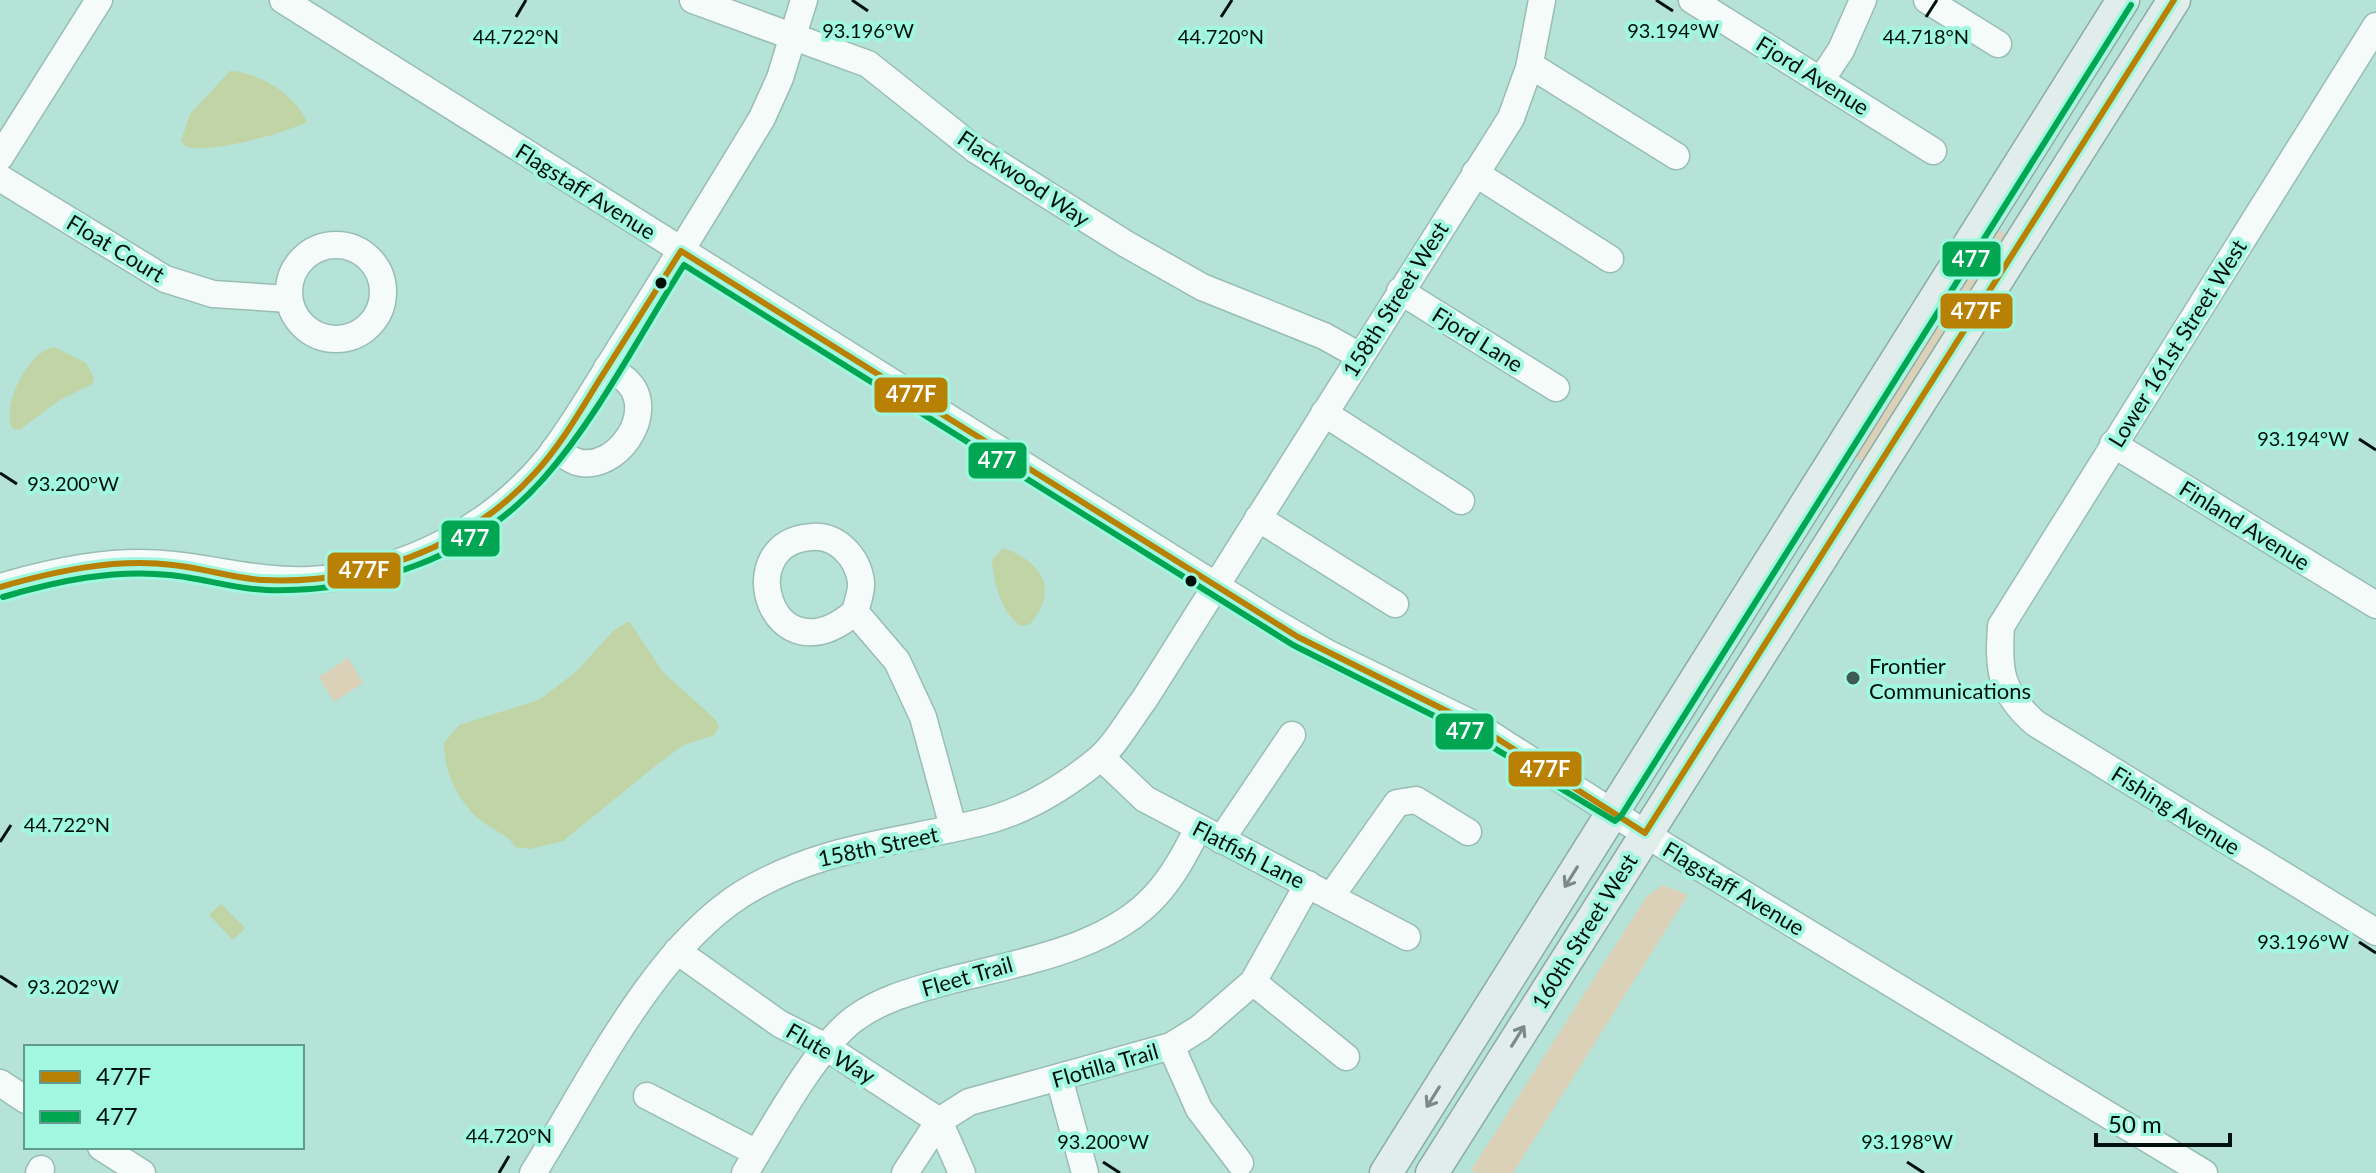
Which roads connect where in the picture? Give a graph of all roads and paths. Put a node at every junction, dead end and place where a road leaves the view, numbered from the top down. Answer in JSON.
{"nodes":[{"id":1,"x":99,"y":0,"type":"edge"},
{"id":2,"x":283,"y":0,"type":"edge"},
{"id":3,"x":693,"y":0,"type":"edge"},
{"id":4,"x":804,"y":0,"type":"edge"},
{"id":5,"x":1542,"y":0,"type":"edge"},
{"id":6,"x":1692,"y":0,"type":"edge"},
{"id":7,"x":1863,"y":0,"type":"edge"},
{"id":8,"x":1927,"y":0,"type":"edge"},
{"id":9,"x":2123,"y":0,"type":"edge"},
{"id":10,"x":2174,"y":0,"type":"edge"},
{"id":11,"x":2376,"y":26,"type":"edge"},
{"id":12,"x":793,"y":34,"type":"junction"},
{"id":13,"x":1998,"y":44,"type":"dead end"},
{"id":14,"x":1530,"y":65,"type":"junction"},
{"id":15,"x":1821,"y":80,"type":"junction"},
{"id":16,"x":1933,"y":151,"type":"dead end"},
{"id":17,"x":1676,"y":156,"type":"dead end"},
{"id":18,"x":0,"y":157,"type":"edge"},
{"id":19,"x":1475,"y":173,"type":"junction"},
{"id":20,"x":0,"y":178,"type":"edge"},
{"id":21,"x":681,"y":251,"type":"junction"},
{"id":22,"x":1610,"y":259,"type":"dead end"},
{"id":23,"x":1400,"y":291,"type":"junction"},
{"id":24,"x":289,"y":299,"type":"dead end"},
{"id":25,"x":1360,"y":356,"type":"junction"},
{"id":26,"x":607,"y":368,"type":"junction"},
{"id":27,"x":1556,"y":388,"type":"dead end"},
{"id":28,"x":1324,"y":413,"type":"junction"},
{"id":29,"x":2113,"y":444,"type":"junction"},
{"id":30,"x":554,"y":450,"type":"junction"},
{"id":31,"x":1461,"y":501,"type":"dead end"},
{"id":32,"x":1258,"y":518,"type":"junction"},
{"id":33,"x":1215,"y":586,"type":"junction"},
{"id":34,"x":0,"y":587,"type":"edge"},
{"id":35,"x":1395,"y":604,"type":"dead end"},
{"id":36,"x":2376,"y":605,"type":"edge"},
{"id":37,"x":855,"y":612,"type":"dead end"},
{"id":38,"x":1998,"y":668,"type":"joint"},
{"id":39,"x":1292,"y":735,"type":"dead end"},
{"id":40,"x":1101,"y":757,"type":"junction"},
{"id":41,"x":1613,"y":811,"type":"junction"},
{"id":42,"x":953,"y":827,"type":"junction"},
{"id":43,"x":1468,"y":832,"type":"dead end"},
{"id":44,"x":1645,"y":833,"type":"junction"},
{"id":45,"x":1210,"y":834,"type":"junction"},
{"id":46,"x":1320,"y":890,"type":"junction"},
{"id":47,"x":2376,"y":932,"type":"edge"},
{"id":48,"x":1407,"y":937,"type":"dead end"},
{"id":49,"x":677,"y":951,"type":"junction"},
{"id":50,"x":1253,"y":982,"type":"junction"},
{"id":51,"x":1171,"y":1046,"type":"junction"},
{"id":52,"x":826,"y":1047,"type":"junction"},
{"id":53,"x":1346,"y":1057,"type":"dead end"},
{"id":54,"x":1059,"y":1078,"type":"junction"},
{"id":55,"x":0,"y":1083,"type":"edge"},
{"id":56,"x":647,"y":1096,"type":"dead end"},
{"id":57,"x":24,"y":1099,"type":"edge"},
{"id":58,"x":939,"y":1121,"type":"junction"},
{"id":59,"x":104,"y":1149,"type":"edge"},
{"id":60,"x":751,"y":1163,"type":"edge"},
{"id":61,"x":1240,"y":1163,"type":"dead end"},
{"id":62,"x":539,"y":1171,"type":"edge"},
{"id":63,"x":142,"y":1173,"type":"edge"},
{"id":64,"x":905,"y":1173,"type":"edge"},
{"id":65,"x":962,"y":1173,"type":"edge"},
{"id":66,"x":1085,"y":1173,"type":"edge"},
{"id":67,"x":1386,"y":1173,"type":"edge"},
{"id":68,"x":1432,"y":1173,"type":"edge"},
{"id":69,"x":2204,"y":1173,"type":"edge"}],
"edges":[{"from":1,"to":18,"type":"street"},
{"from":2,"to":21,"type":"street","name":"Flagstaff Avenue"},
{"from":3,"to":12,"type":"street","name":"Flackwood Way"},
{"from":4,"to":12,"type":"street"},
{"from":5,"to":14,"type":"street","name":"158th Street West"},
{"from":6,"to":15,"type":"street","name":"Fjord Avenue"},
{"from":7,"to":15,"type":"street"},
{"from":8,"to":13,"type":"street"},
{"from":9,"to":41,"type":"main road","name":"160th Street West"},
{"from":10,"to":44,"type":"main road","name":"160th Street West"},
{"from":11,"to":29,"type":"street","name":"Lower 161st Street West"},
{"from":12,"to":21,"type":"street"},
{"from":12,"to":25,"type":"street","name":"Flackwood Way"},
{"from":14,"to":17,"type":"street"},
{"from":14,"to":19,"type":"street","name":"158th Street West"},
{"from":15,"to":16,"type":"street","name":"Fjord Avenue"},
{"from":19,"to":22,"type":"street"},
{"from":19,"to":23,"type":"street","name":"158th Street West"},
{"from":20,"to":24,"type":"street","name":"Float Court"},
{"from":21,"to":26,"type":"street"},
{"from":21,"to":33,"type":"street","name":"Flagstaff Avenue"},
{"from":23,"to":25,"type":"street","name":"158th Street West"},
{"from":23,"to":27,"type":"street","name":"Fjord Lane"},
{"from":25,"to":28,"type":"street","name":"158th Street West"},
{"from":26,"to":30,"type":"street"},
{"from":26,"to":30,"type":"street"},
{"from":28,"to":31,"type":"street"},
{"from":28,"to":32,"type":"street","name":"158th Street West"},
{"from":29,"to":36,"type":"street","name":"Finland Avenue"},
{"from":29,"to":38,"type":"street","name":"Lower 161st Street West"},
{"from":30,"to":34,"type":"street"},
{"from":32,"to":33,"type":"street","name":"158th Street West"},
{"from":32,"to":35,"type":"street"},
{"from":33,"to":40,"type":"street","name":"158th Street"},
{"from":33,"to":41,"type":"street","name":"Flagstaff Avenue"},
{"from":37,"to":42,"type":"street"},
{"from":38,"to":47,"type":"street","name":"Fishing Avenue"},
{"from":39,"to":45,"type":"street","name":"Fleet Trail"},
{"from":40,"to":42,"type":"street","name":"158th Street"},
{"from":40,"to":45,"type":"street","name":"Flatfish Lane"},
{"from":41,"to":44,"type":"street","name":"Flagstaff Avenue"},
{"from":41,"to":67,"type":"main road","name":"160th Street West","one_way":true},
{"from":42,"to":49,"type":"street","name":"158th Street"},
{"from":43,"to":46,"type":"street","name":"Flotilla Trail"},
{"from":68,"to":44,"type":"main road","name":"160th Street West","one_way":true},
{"from":44,"to":69,"type":"street","name":"Flagstaff Avenue"},
{"from":45,"to":46,"type":"street","name":"Flatfish Lane"},
{"from":45,"to":52,"type":"street","name":"Fleet Trail"},
{"from":46,"to":48,"type":"street","name":"Flatfish Lane"},
{"from":46,"to":50,"type":"street","name":"Flotilla Trail"},
{"from":49,"to":52,"type":"street","name":"Flute Way"},
{"from":49,"to":62,"type":"street","name":"158th Street"},
{"from":50,"to":51,"type":"street","name":"Flotilla Trail"},
{"from":50,"to":53,"type":"street"},
{"from":51,"to":54,"type":"street","name":"Flotilla Trail"},
{"from":51,"to":61,"type":"street"},
{"from":52,"to":58,"type":"street","name":"Flute Way"},
{"from":52,"to":60,"type":"street","name":"Fleet Trail"},
{"from":54,"to":58,"type":"street","name":"Flotilla Trail"},
{"from":54,"to":66,"type":"street"},
{"from":55,"to":57,"type":"street"},
{"from":56,"to":60,"type":"street","name":"Fleet Trail"},
{"from":58,"to":64,"type":"street","name":"Flotilla Trail"},
{"from":58,"to":65,"type":"street"},
{"from":59,"to":63,"type":"street"}]}
